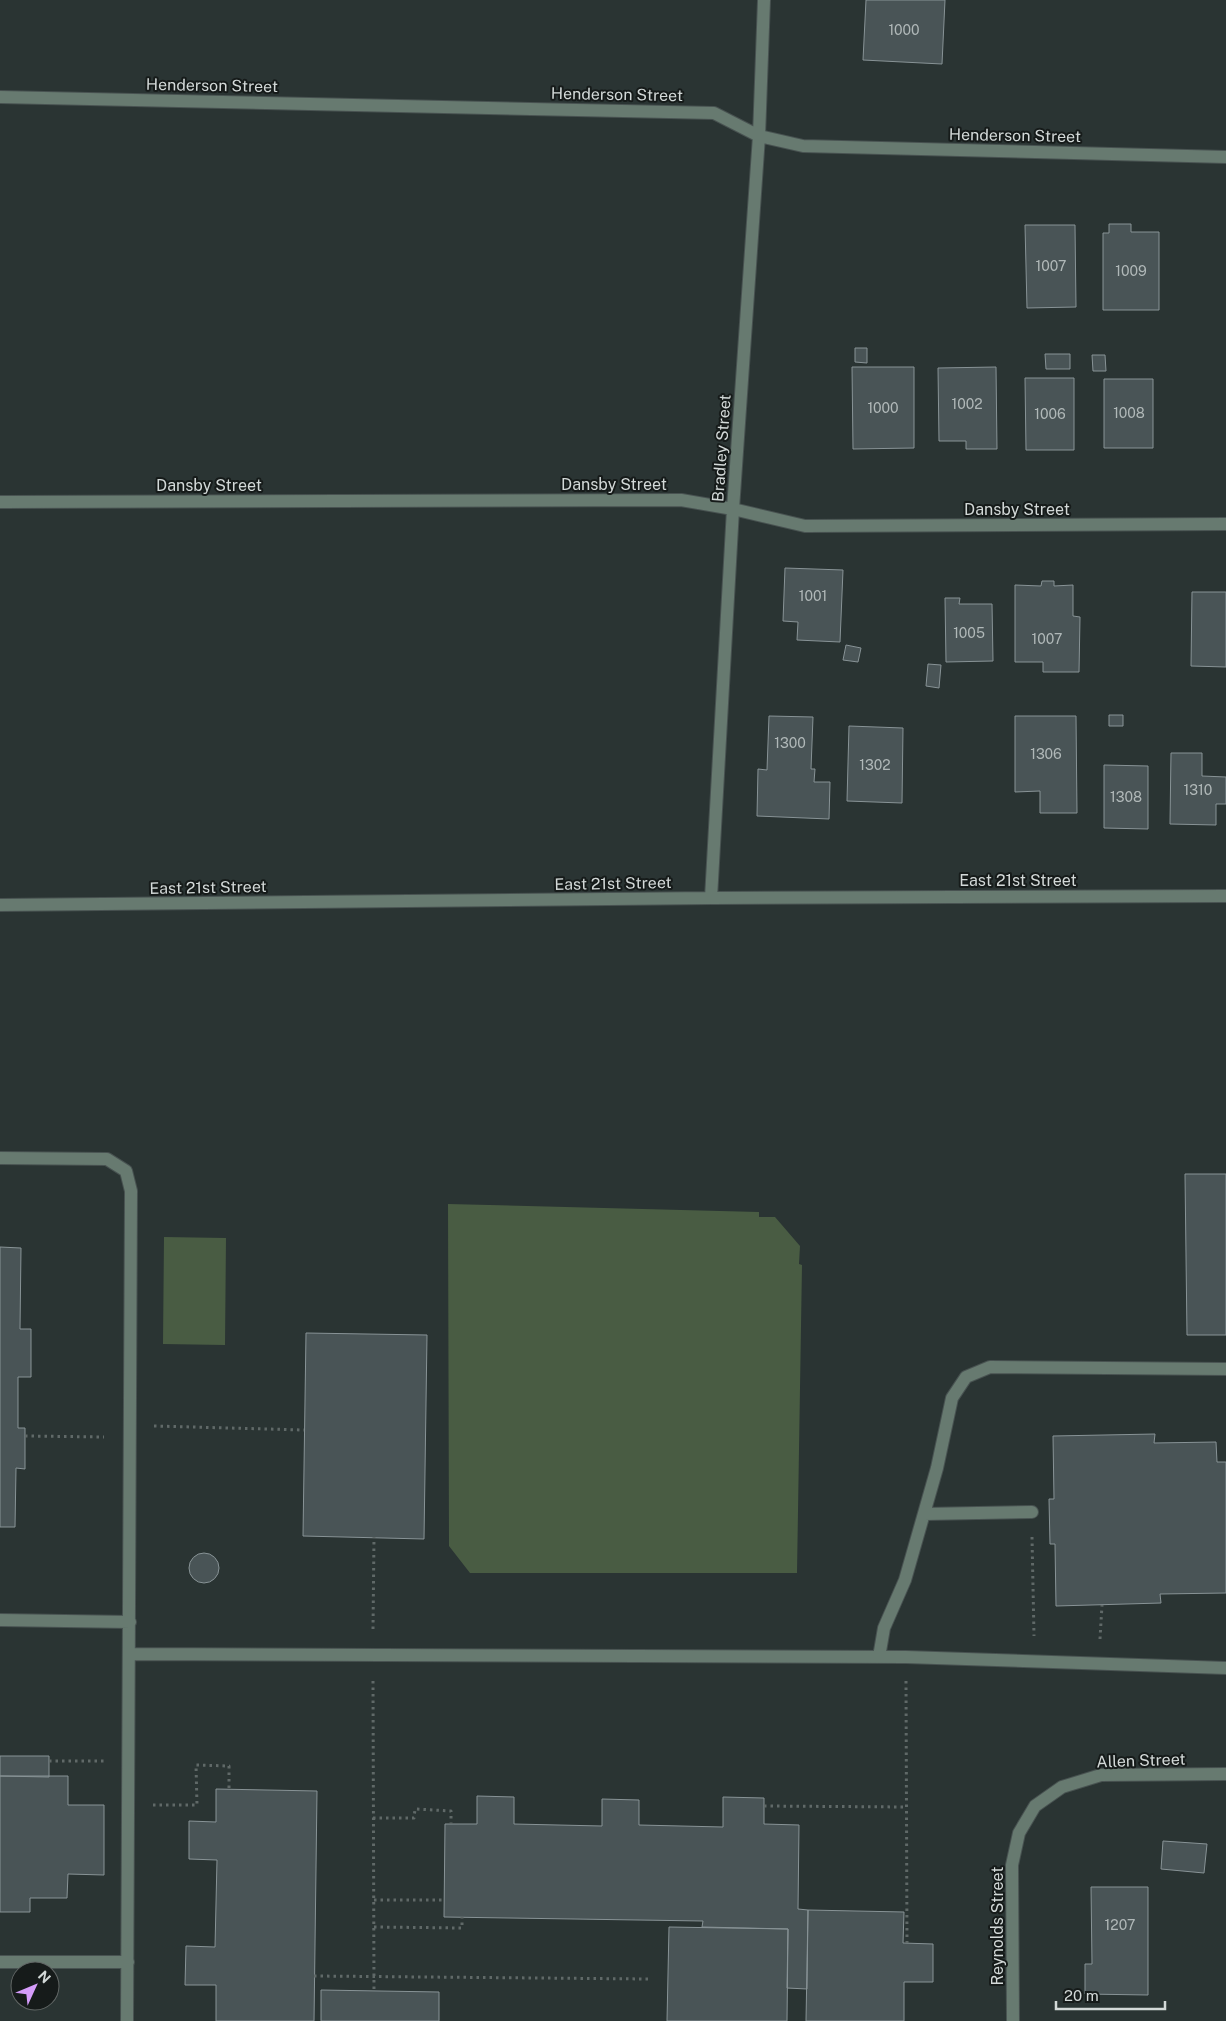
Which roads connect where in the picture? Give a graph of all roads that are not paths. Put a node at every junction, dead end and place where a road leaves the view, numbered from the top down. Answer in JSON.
{"nodes":[{"id":1,"x":764,"y":0,"type":"edge"},
{"id":2,"x":0,"y":97,"type":"edge"},
{"id":3,"x":759,"y":136,"type":"junction"},
{"id":4,"x":1226,"y":157,"type":"edge"},
{"id":5,"x":0,"y":502,"type":"edge"},
{"id":6,"x":733,"y":509,"type":"junction"},
{"id":7,"x":1226,"y":524,"type":"edge"},
{"id":8,"x":1226,"y":896,"type":"edge"},
{"id":9,"x":711,"y":898,"type":"junction"},
{"id":10,"x":0,"y":905,"type":"edge"},
{"id":11,"x":0,"y":1158,"type":"edge"},
{"id":12,"x":1226,"y":1369,"type":"edge"},
{"id":13,"x":1032,"y":1512,"type":"road end"},
{"id":14,"x":924,"y":1514,"type":"junction"},
{"id":15,"x":0,"y":1620,"type":"edge"},
{"id":16,"x":130,"y":1622,"type":"junction"},
{"id":17,"x":130,"y":1654,"type":"junction"},
{"id":18,"x":880,"y":1657,"type":"junction"},
{"id":19,"x":1226,"y":1668,"type":"edge"},
{"id":20,"x":1226,"y":1774,"type":"edge"},
{"id":21,"x":1035,"y":1806,"type":"joint"},
{"id":22,"x":0,"y":1962,"type":"edge"},
{"id":23,"x":128,"y":1962,"type":"junction"},
{"id":24,"x":127,"y":2021,"type":"edge"},
{"id":25,"x":1013,"y":2021,"type":"edge"}],
"edges":[{"from":1,"to":3,"type":"street","name":"Bradley Street"},
{"from":2,"to":3,"type":"street","name":"Henderson Street"},
{"from":3,"to":4,"type":"street","name":"Henderson Street"},
{"from":3,"to":6,"type":"street","name":"Bradley Street"},
{"from":5,"to":6,"type":"street","name":"Dansby Street"},
{"from":6,"to":7,"type":"street","name":"Dansby Street"},
{"from":6,"to":9,"type":"street","name":"Bradley Street"},
{"from":8,"to":9,"type":"street","name":"East 21st Street"},
{"from":9,"to":10,"type":"street","name":"East 21st Street"},
{"from":11,"to":16,"type":"street"},
{"from":12,"to":14,"type":"street"},
{"from":13,"to":14,"type":"street"},
{"from":14,"to":18,"type":"street"},
{"from":15,"to":16,"type":"street"},
{"from":16,"to":17,"type":"street"},
{"from":17,"to":18,"type":"street"},
{"from":17,"to":23,"type":"street"},
{"from":18,"to":19,"type":"street"},
{"from":20,"to":21,"type":"street","name":"Allen Street"},
{"from":21,"to":25,"type":"street","name":"Reynolds Street"},
{"from":22,"to":23,"type":"street"},
{"from":23,"to":24,"type":"street"}]}
